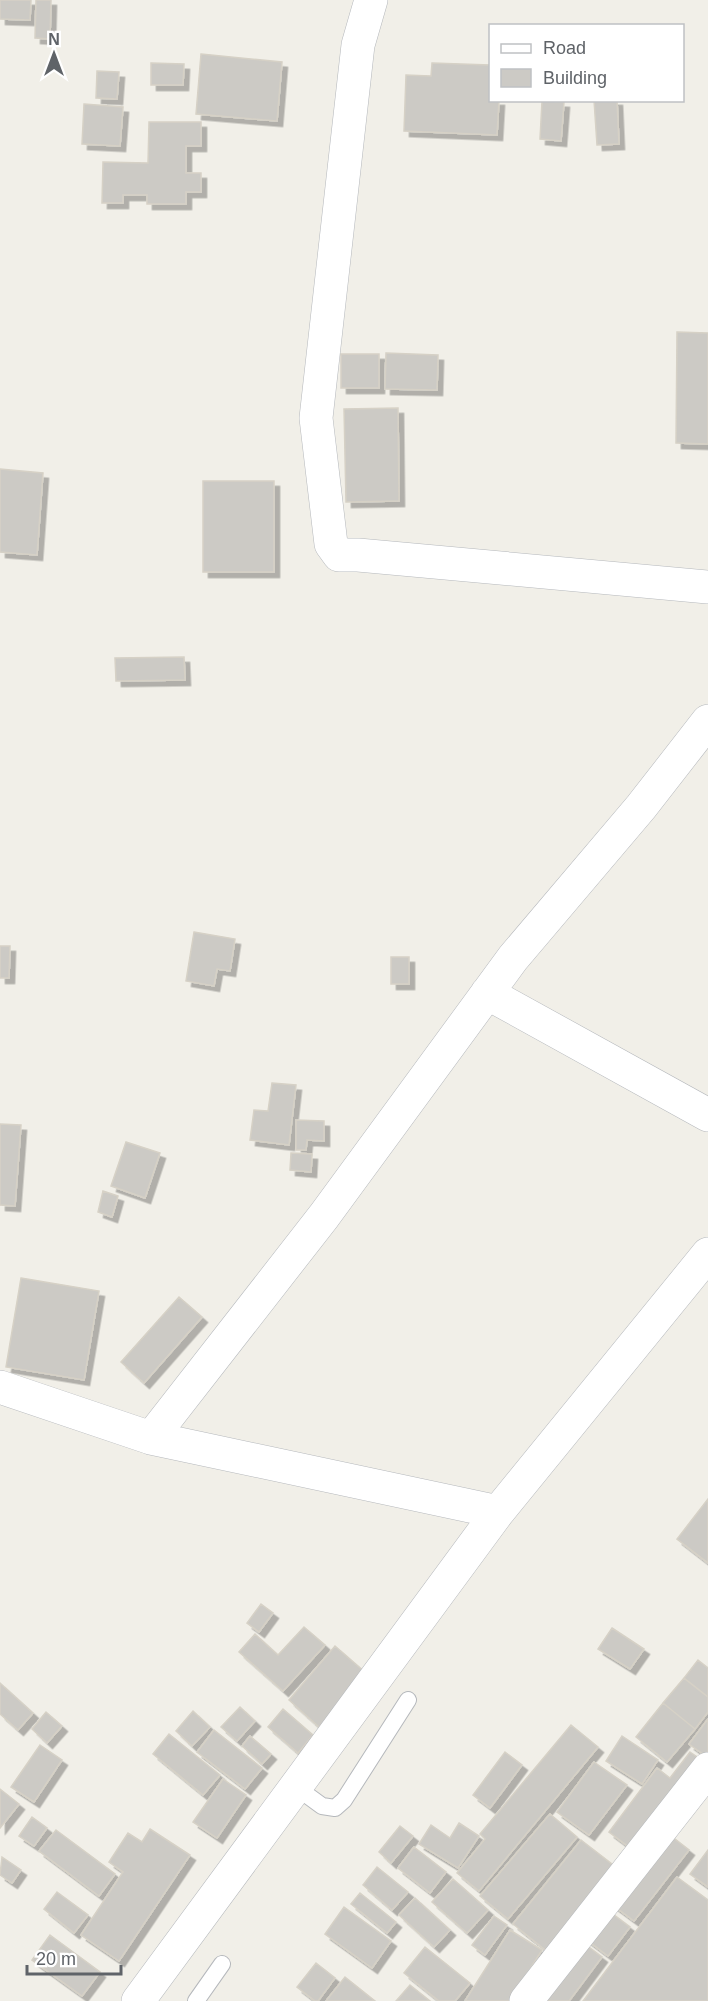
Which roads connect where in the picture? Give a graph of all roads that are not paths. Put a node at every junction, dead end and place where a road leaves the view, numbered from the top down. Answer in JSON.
{"nodes":[{"id":1,"x":371,"y":0,"type":"edge"},
{"id":2,"x":708,"y":587,"type":"edge"},
{"id":3,"x":708,"y":721,"type":"edge"},
{"id":4,"x":488,"y":993,"type":"junction"},
{"id":5,"x":708,"y":1115,"type":"edge"},
{"id":6,"x":708,"y":1254,"type":"edge"},
{"id":7,"x":0,"y":1387,"type":"edge"},
{"id":8,"x":151,"y":1437,"type":"junction"},
{"id":9,"x":498,"y":1512,"type":"junction"},
{"id":10,"x":408,"y":1700,"type":"dead end"},
{"id":11,"x":708,"y":1769,"type":"edge"},
{"id":12,"x":296,"y":1787,"type":"junction"},
{"id":13,"x":222,"y":1964,"type":"dead end"},
{"id":14,"x":138,"y":2001,"type":"edge"},
{"id":15,"x":196,"y":2001,"type":"edge"},
{"id":16,"x":526,"y":2001,"type":"edge"}],
"edges":[{"from":1,"to":2,"type":"street"},
{"from":3,"to":4,"type":"street"},
{"from":4,"to":5,"type":"street"},
{"from":4,"to":8,"type":"street"},
{"from":6,"to":9,"type":"street"},
{"from":7,"to":8,"type":"street"},
{"from":8,"to":9,"type":"street"},
{"from":9,"to":12,"type":"street"},
{"from":10,"to":12,"type":"lane"},
{"from":11,"to":16,"type":"street"},
{"from":12,"to":14,"type":"street"},
{"from":13,"to":15,"type":"lane"}]}
